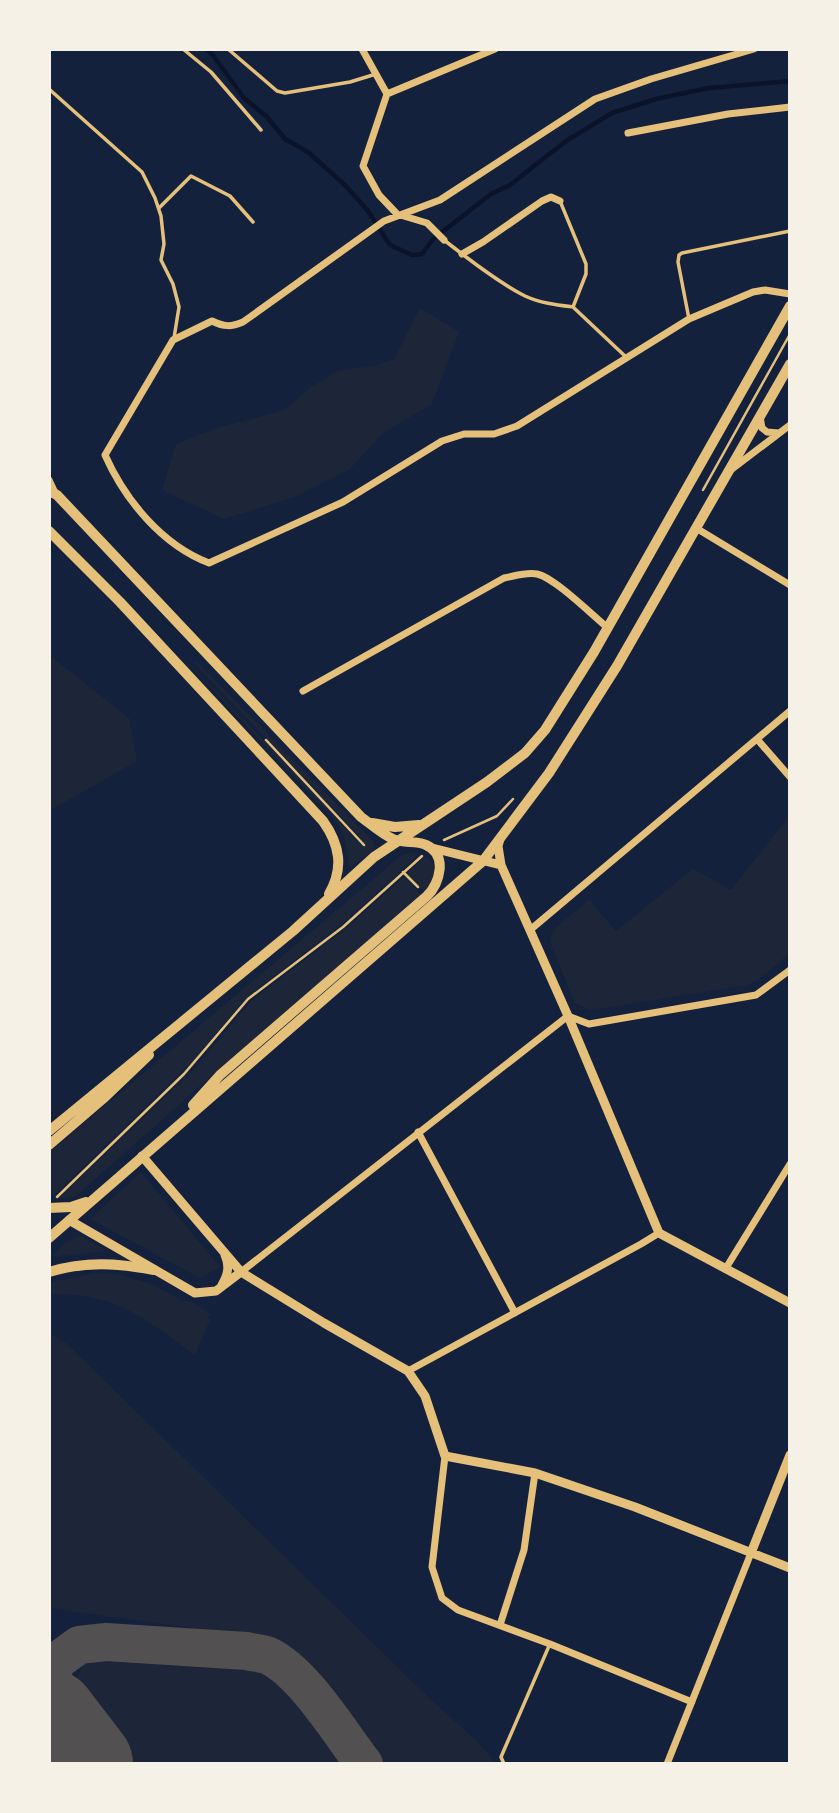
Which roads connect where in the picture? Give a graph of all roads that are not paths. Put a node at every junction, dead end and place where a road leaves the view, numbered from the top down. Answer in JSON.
{"nodes":[{"id":1,"x":183,"y":49,"type":"edge"},
{"id":2,"x":228,"y":49,"type":"edge"},
{"id":3,"x":362,"y":49,"type":"edge"},
{"id":4,"x":495,"y":49,"type":"edge"},
{"id":5,"x":754,"y":49,"type":"edge"},
{"id":6,"x":377,"y":74,"type":"junction"},
{"id":7,"x":49,"y":89,"type":"edge"},
{"id":8,"x":387,"y":94,"type":"junction"},
{"id":9,"x":790,"y":107,"type":"edge"},
{"id":10,"x":261,"y":130,"type":"dead end"},
{"id":11,"x":628,"y":133,"type":"dead end"},
{"id":12,"x":560,"y":201,"type":"joint"},
{"id":13,"x":159,"y":208,"type":"junction"},
{"id":14,"x":397,"y":214,"type":"junction"},
{"id":15,"x":253,"y":222,"type":"dead end"},
{"id":16,"x":790,"y":231,"type":"edge"},
{"id":17,"x":444,"y":240,"type":"joint"},
{"id":18,"x":462,"y":254,"type":"junction"},
{"id":19,"x":790,"y":294,"type":"edge"},
{"id":20,"x":790,"y":306,"type":"edge"},
{"id":21,"x":573,"y":307,"type":"junction"},
{"id":22,"x":689,"y":319,"type":"junction"},
{"id":23,"x":173,"y":340,"type":"junction"},
{"id":24,"x":626,"y":357,"type":"junction"},
{"id":25,"x":790,"y":364,"type":"edge"},
{"id":26,"x":761,"y":415,"type":"junction"},
{"id":27,"x":790,"y":425,"type":"edge"},
{"id":28,"x":780,"y":433,"type":"junction"},
{"id":29,"x":725,"y":474,"type":"junction"},
{"id":30,"x":49,"y":480,"type":"edge"},
{"id":31,"x":53,"y":493,"type":"edge"},
{"id":32,"x":696,"y":528,"type":"junction"},
{"id":33,"x":49,"y":531,"type":"edge"},
{"id":34,"x":790,"y":585,"type":"edge"},
{"id":35,"x":608,"y":628,"type":"junction"},
{"id":36,"x":303,"y":691,"type":"dead end"},
{"id":37,"x":790,"y":711,"type":"edge"},
{"id":38,"x":757,"y":739,"type":"junction"},
{"id":39,"x":790,"y":777,"type":"edge"},
{"id":40,"x":366,"y":821,"type":"junction"},
{"id":41,"x":426,"y":822,"type":"junction"},
{"id":42,"x":501,"y":836,"type":"junction"},
{"id":43,"x":398,"y":841,"type":"junction"},
{"id":44,"x":432,"y":848,"type":"junction"},
{"id":45,"x":483,"y":861,"type":"junction"},
{"id":46,"x":501,"y":865,"type":"junction"},
{"id":47,"x":324,"y":903,"type":"junction"},
{"id":48,"x":530,"y":930,"type":"junction"},
{"id":49,"x":790,"y":970,"type":"edge"},
{"id":50,"x":568,"y":1016,"type":"junction"},
{"id":51,"x":173,"y":1029,"type":"junction"},
{"id":52,"x":49,"y":1131,"type":"edge"},
{"id":53,"x":169,"y":1132,"type":"junction"},
{"id":54,"x":418,"y":1132,"type":"junction"},
{"id":55,"x":49,"y":1145,"type":"edge"},
{"id":56,"x":142,"y":1156,"type":"junction"},
{"id":57,"x":790,"y":1164,"type":"edge"},
{"id":58,"x":96,"y":1196,"type":"junction"},
{"id":59,"x":49,"y":1207,"type":"edge"},
{"id":60,"x":69,"y":1220,"type":"junction"},
{"id":61,"x":659,"y":1233,"type":"junction"},
{"id":62,"x":49,"y":1238,"type":"edge"},
{"id":63,"x":224,"y":1251,"type":"junction"},
{"id":64,"x":726,"y":1268,"type":"junction"},
{"id":65,"x":154,"y":1270,"type":"junction"},
{"id":66,"x":49,"y":1272,"type":"edge"},
{"id":67,"x":241,"y":1272,"type":"junction"},
{"id":68,"x":216,"y":1292,"type":"junction"},
{"id":69,"x":790,"y":1303,"type":"edge"},
{"id":70,"x":515,"y":1313,"type":"junction"},
{"id":71,"x":408,"y":1371,"type":"junction"},
{"id":72,"x":790,"y":1455,"type":"edge"},
{"id":73,"x":445,"y":1456,"type":"junction"},
{"id":74,"x":535,"y":1473,"type":"junction"},
{"id":75,"x":751,"y":1553,"type":"junction"},
{"id":76,"x":790,"y":1569,"type":"edge"},
{"id":77,"x":500,"y":1625,"type":"junction"},
{"id":78,"x":550,"y":1644,"type":"junction"},
{"id":79,"x":692,"y":1702,"type":"junction"},
{"id":80,"x":504,"y":1764,"type":"edge"},
{"id":81,"x":667,"y":1764,"type":"edge"}],
"edges":[{"from":1,"to":10,"type":"lane"},
{"from":2,"to":6,"type":"lane"},
{"from":3,"to":6,"type":"street"},
{"from":4,"to":8,"type":"street"},
{"from":5,"to":14,"type":"street"},
{"from":6,"to":8,"type":"street"},
{"from":7,"to":13,"type":"lane"},
{"from":8,"to":14,"type":"street"},
{"from":9,"to":11,"type":"street"},
{"from":12,"to":18,"type":"street"},
{"from":12,"to":21,"type":"lane"},
{"from":13,"to":15,"type":"lane"},
{"from":13,"to":23,"type":"lane"},
{"from":14,"to":17,"type":"street"},
{"from":14,"to":23,"type":"street"},
{"from":16,"to":22,"type":"lane"},
{"from":17,"to":18,"type":"lane"},
{"from":18,"to":21,"type":"lane"},
{"from":19,"to":22,"type":"street"},
{"from":20,"to":35,"type":"main road"},
{"from":21,"to":24,"type":"lane"},
{"from":22,"to":24,"type":"street"},
{"from":23,"to":24,"type":"street"},
{"from":25,"to":26,"type":"main road"},
{"from":26,"to":28,"type":"street"},
{"from":26,"to":29,"type":"main road"},
{"from":27,"to":28,"type":"street"},
{"from":28,"to":29,"type":"street"},
{"from":29,"to":32,"type":"main road"},
{"from":30,"to":31,"type":"street"},
{"from":31,"to":40,"type":"main road"},
{"from":32,"to":34,"type":"street"},
{"from":32,"to":42,"type":"main road"},
{"from":33,"to":47,"type":"main road"},
{"from":35,"to":36,"type":"street"},
{"from":35,"to":41,"type":"main road"},
{"from":37,"to":38,"type":"street"},
{"from":38,"to":39,"type":"street"},
{"from":38,"to":48,"type":"street"},
{"from":40,"to":41,"type":"main road"},
{"from":40,"to":43,"type":"main road"},
{"from":41,"to":43,"type":"main road"},
{"from":42,"to":45,"type":"main road"},
{"from":42,"to":46,"type":"street"},
{"from":43,"to":44,"type":"main road"},
{"from":43,"to":47,"type":"main road"},
{"from":44,"to":45,"type":"street"},
{"from":44,"to":53,"type":"main road"},
{"from":45,"to":46,"type":"street"},
{"from":45,"to":53,"type":"main road"},
{"from":46,"to":48,"type":"street"},
{"from":47,"to":51,"type":"main road"},
{"from":48,"to":50,"type":"street"},
{"from":49,"to":50,"type":"street"},
{"from":50,"to":54,"type":"street"},
{"from":50,"to":61,"type":"street"},
{"from":51,"to":52,"type":"main road"},
{"from":51,"to":55,"type":"main road"},
{"from":53,"to":56,"type":"main road"},
{"from":54,"to":67,"type":"street"},
{"from":54,"to":70,"type":"street"},
{"from":56,"to":58,"type":"main road"},
{"from":56,"to":63,"type":"street"},
{"from":57,"to":64,"type":"street"},
{"from":58,"to":59,"type":"main road"},
{"from":58,"to":60,"type":"main road"},
{"from":59,"to":60,"type":"main road"},
{"from":60,"to":62,"type":"main road"},
{"from":60,"to":65,"type":"street"},
{"from":61,"to":64,"type":"street"},
{"from":61,"to":70,"type":"street"},
{"from":63,"to":67,"type":"street"},
{"from":63,"to":68,"type":"street"},
{"from":64,"to":69,"type":"street"},
{"from":65,"to":66,"type":"main road"},
{"from":65,"to":68,"type":"street"},
{"from":67,"to":68,"type":"street"},
{"from":67,"to":71,"type":"street"},
{"from":70,"to":71,"type":"street"},
{"from":71,"to":73,"type":"street"},
{"from":72,"to":75,"type":"street"},
{"from":73,"to":74,"type":"street"},
{"from":73,"to":77,"type":"street"},
{"from":74,"to":75,"type":"street"},
{"from":74,"to":77,"type":"street"},
{"from":75,"to":76,"type":"street"},
{"from":75,"to":79,"type":"street"},
{"from":77,"to":78,"type":"street"},
{"from":78,"to":79,"type":"street"},
{"from":78,"to":80,"type":"lane"},
{"from":79,"to":81,"type":"street"}]}
